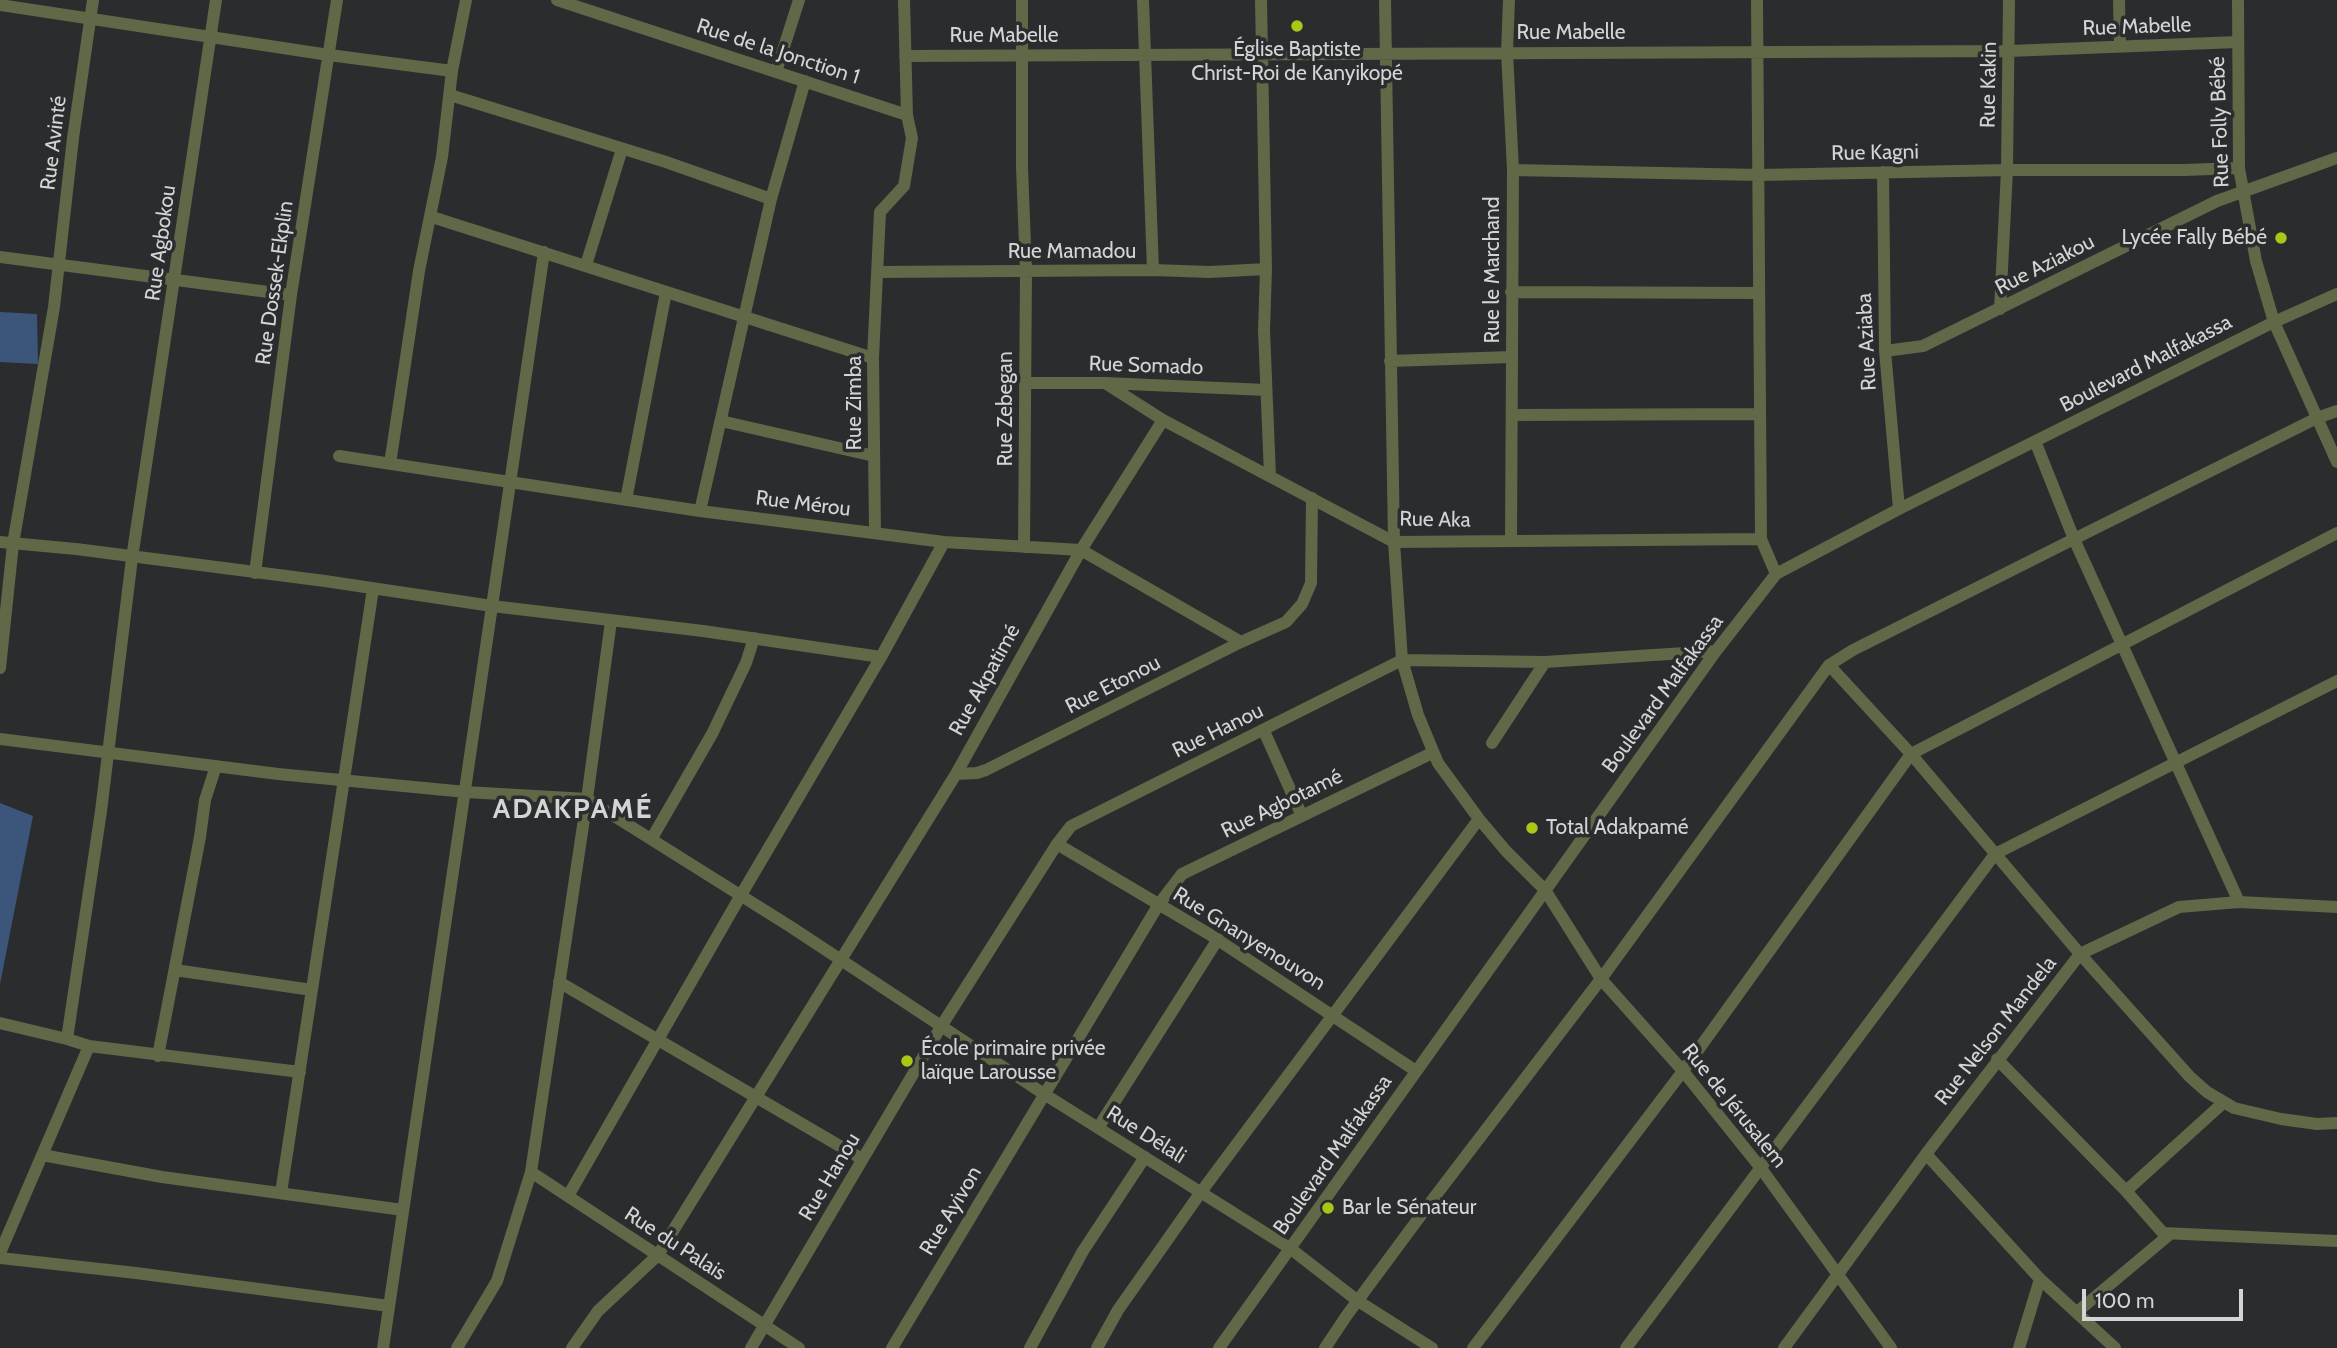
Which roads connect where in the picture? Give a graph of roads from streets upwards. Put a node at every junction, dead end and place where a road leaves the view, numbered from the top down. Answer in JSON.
{"nodes":[{"id":1,"x":93,"y":0,"type":"edge"},
{"id":2,"x":216,"y":0,"type":"edge"},
{"id":3,"x":337,"y":0,"type":"edge"},
{"id":4,"x":466,"y":0,"type":"edge"},
{"id":5,"x":557,"y":0,"type":"edge"},
{"id":6,"x":799,"y":0,"type":"edge"},
{"id":7,"x":904,"y":0,"type":"edge"},
{"id":8,"x":1022,"y":0,"type":"edge"},
{"id":9,"x":1143,"y":0,"type":"edge"},
{"id":10,"x":1261,"y":0,"type":"edge"},
{"id":11,"x":1385,"y":0,"type":"edge"},
{"id":12,"x":1509,"y":0,"type":"edge"},
{"id":13,"x":1757,"y":0,"type":"edge"},
{"id":14,"x":2009,"y":0,"type":"edge"},
{"id":15,"x":2119,"y":0,"type":"edge"},
{"id":16,"x":2238,"y":0,"type":"edge"},
{"id":17,"x":0,"y":5,"type":"edge"},
{"id":18,"x":90,"y":18,"type":"junction"},
{"id":19,"x":211,"y":37,"type":"junction"},
{"id":20,"x":2237,"y":42,"type":"junction"},
{"id":21,"x":2120,"y":47,"type":"junction"},
{"id":22,"x":1759,"y":50,"type":"junction"},
{"id":23,"x":2009,"y":51,"type":"junction"},
{"id":24,"x":1507,"y":52,"type":"junction"},
{"id":25,"x":1262,"y":53,"type":"junction"},
{"id":26,"x":330,"y":55,"type":"junction"},
{"id":27,"x":1023,"y":55,"type":"junction"},
{"id":28,"x":1144,"y":55,"type":"junction"},
{"id":29,"x":1387,"y":55,"type":"junction"},
{"id":30,"x":905,"y":56,"type":"junction"},
{"id":31,"x":452,"y":71,"type":"junction"},
{"id":32,"x":776,"y":72,"type":"junction"},
{"id":33,"x":805,"y":81,"type":"junction"},
{"id":34,"x":450,"y":95,"type":"junction"},
{"id":35,"x":907,"y":115,"type":"junction"},
{"id":36,"x":622,"y":149,"type":"junction"},
{"id":37,"x":2337,"y":158,"type":"edge"},
{"id":38,"x":2239,"y":167,"type":"junction"},
{"id":39,"x":1513,"y":170,"type":"junction"},
{"id":40,"x":2007,"y":170,"type":"junction"},
{"id":41,"x":1883,"y":172,"type":"junction"},
{"id":42,"x":1760,"y":175,"type":"junction"},
{"id":43,"x":2242,"y":192,"type":"junction"},
{"id":44,"x":771,"y":199,"type":"junction"},
{"id":45,"x":432,"y":217,"type":"junction"},
{"id":46,"x":544,"y":252,"type":"junction"},
{"id":47,"x":0,"y":257,"type":"edge"},
{"id":48,"x":586,"y":265,"type":"junction"},
{"id":49,"x":57,"y":266,"type":"junction"},
{"id":50,"x":1153,"y":270,"type":"junction"},
{"id":51,"x":1266,"y":270,"type":"junction"},
{"id":52,"x":1026,"y":271,"type":"junction"},
{"id":53,"x":878,"y":272,"type":"junction"},
{"id":54,"x":175,"y":279,"type":"junction"},
{"id":55,"x":667,"y":292,"type":"junction"},
{"id":56,"x":1511,"y":292,"type":"junction"},
{"id":57,"x":1759,"y":293,"type":"junction"},
{"id":58,"x":2337,"y":294,"type":"edge"},
{"id":59,"x":291,"y":295,"type":"junction"},
{"id":60,"x":2000,"y":309,"type":"junction"},
{"id":61,"x":744,"y":317,"type":"junction"},
{"id":62,"x":2274,"y":322,"type":"junction"},
{"id":63,"x":1885,"y":351,"type":"junction"},
{"id":64,"x":1512,"y":357,"type":"junction"},
{"id":65,"x":873,"y":358,"type":"junction"},
{"id":66,"x":1390,"y":361,"type":"junction"},
{"id":67,"x":1025,"y":383,"type":"junction"},
{"id":68,"x":1105,"y":383,"type":"junction"},
{"id":69,"x":1266,"y":390,"type":"junction"},
{"id":70,"x":2337,"y":411,"type":"edge"},
{"id":71,"x":1760,"y":414,"type":"junction"},
{"id":72,"x":1513,"y":415,"type":"junction"},
{"id":73,"x":2317,"y":418,"type":"junction"},
{"id":74,"x":1163,"y":420,"type":"junction"},
{"id":75,"x":721,"y":421,"type":"junction"},
{"id":76,"x":2035,"y":441,"type":"junction"},
{"id":77,"x":339,"y":456,"type":"dead end"},
{"id":78,"x":874,"y":456,"type":"junction"},
{"id":79,"x":2337,"y":462,"type":"edge"},
{"id":80,"x":390,"y":464,"type":"junction"},
{"id":81,"x":1270,"y":476,"type":"junction"},
{"id":82,"x":511,"y":483,"type":"junction"},
{"id":83,"x":1312,"y":498,"type":"junction"},
{"id":84,"x":626,"y":500,"type":"junction"},
{"id":85,"x":1899,"y":509,"type":"junction"},
{"id":86,"x":699,"y":511,"type":"junction"},
{"id":87,"x":875,"y":533,"type":"junction"},
{"id":88,"x":2337,"y":533,"type":"edge"},
{"id":89,"x":1761,"y":539,"type":"junction"},
{"id":90,"x":2074,"y":539,"type":"junction"},
{"id":91,"x":1394,"y":541,"type":"junction"},
{"id":92,"x":1511,"y":541,"type":"junction"},
{"id":93,"x":944,"y":542,"type":"junction"},
{"id":94,"x":7,"y":543,"type":"edge"},
{"id":95,"x":1024,"y":547,"type":"junction"},
{"id":96,"x":1081,"y":550,"type":"junction"},
{"id":97,"x":132,"y":558,"type":"junction"},
{"id":98,"x":255,"y":573,"type":"junction"},
{"id":99,"x":1776,"y":575,"type":"junction"},
{"id":100,"x":373,"y":589,"type":"junction"},
{"id":101,"x":492,"y":606,"type":"junction"},
{"id":102,"x":611,"y":621,"type":"junction"},
{"id":103,"x":754,"y":638,"type":"junction"},
{"id":104,"x":1241,"y":642,"type":"junction"},
{"id":105,"x":2123,"y":645,"type":"junction"},
{"id":106,"x":1716,"y":651,"type":"junction"},
{"id":107,"x":881,"y":657,"type":"junction"},
{"id":108,"x":1402,"y":660,"type":"junction"},
{"id":109,"x":1545,"y":662,"type":"junction"},
{"id":110,"x":1829,"y":665,"type":"junction"},
{"id":111,"x":0,"y":668,"type":"edge"},
{"id":112,"x":2337,"y":681,"type":"edge"},
{"id":113,"x":1264,"y":730,"type":"junction"},
{"id":114,"x":0,"y":739,"type":"edge"},
{"id":115,"x":1492,"y":743,"type":"dead end"},
{"id":116,"x":109,"y":753,"type":"junction"},
{"id":117,"x":1432,"y":753,"type":"junction"},
{"id":118,"x":1911,"y":754,"type":"junction"},
{"id":119,"x":2177,"y":761,"type":"junction"},
{"id":120,"x":216,"y":766,"type":"junction"},
{"id":121,"x":956,"y":774,"type":"junction"},
{"id":122,"x":345,"y":781,"type":"junction"},
{"id":123,"x":466,"y":792,"type":"junction"},
{"id":124,"x":587,"y":799,"type":"junction"},
{"id":125,"x":1302,"y":816,"type":"junction"},
{"id":126,"x":1479,"y":819,"type":"junction"},
{"id":127,"x":652,"y":838,"type":"junction"},
{"id":128,"x":1057,"y":844,"type":"junction"},
{"id":129,"x":1995,"y":854,"type":"junction"},
{"id":130,"x":1545,"y":890,"type":"junction"},
{"id":131,"x":741,"y":895,"type":"junction"},
{"id":132,"x":2239,"y":902,"type":"junction"},
{"id":133,"x":1159,"y":904,"type":"junction"},
{"id":134,"x":2337,"y":907,"type":"edge"},
{"id":135,"x":1218,"y":939,"type":"junction"},
{"id":136,"x":2080,"y":954,"type":"junction"},
{"id":137,"x":841,"y":960,"type":"junction"},
{"id":138,"x":175,"y":970,"type":"junction"},
{"id":139,"x":1601,"y":979,"type":"junction"},
{"id":140,"x":559,"y":982,"type":"junction"},
{"id":141,"x":312,"y":990,"type":"junction"},
{"id":142,"x":1332,"y":1014,"type":"junction"},
{"id":143,"x":0,"y":1023,"type":"edge"},
{"id":144,"x":942,"y":1025,"type":"junction"},
{"id":145,"x":66,"y":1038,"type":"junction"},
{"id":146,"x":659,"y":1039,"type":"junction"},
{"id":147,"x":89,"y":1046,"type":"junction"},
{"id":148,"x":158,"y":1056,"type":"junction"},
{"id":149,"x":1997,"y":1059,"type":"junction"},
{"id":150,"x":1416,"y":1071,"type":"junction"},
{"id":151,"x":1683,"y":1071,"type":"junction"},
{"id":152,"x":300,"y":1072,"type":"junction"},
{"id":153,"x":1044,"y":1094,"type":"junction"},
{"id":154,"x":756,"y":1097,"type":"junction"},
{"id":155,"x":2223,"y":1103,"type":"junction"},
{"id":156,"x":2337,"y":1122,"type":"edge"},
{"id":157,"x":1098,"y":1128,"type":"junction"},
{"id":158,"x":1926,"y":1154,"type":"junction"},
{"id":159,"x":43,"y":1155,"type":"junction"},
{"id":160,"x":1145,"y":1157,"type":"junction"},
{"id":161,"x":862,"y":1159,"type":"junction"},
{"id":162,"x":1760,"y":1167,"type":"junction"},
{"id":163,"x":531,"y":1172,"type":"junction"},
{"id":164,"x":2126,"y":1191,"type":"junction"},
{"id":165,"x":1201,"y":1192,"type":"junction"},
{"id":166,"x":281,"y":1193,"type":"junction"},
{"id":167,"x":568,"y":1196,"type":"junction"},
{"id":168,"x":403,"y":1210,"type":"junction"},
{"id":169,"x":2169,"y":1235,"type":"junction"},
{"id":170,"x":2337,"y":1241,"type":"edge"},
{"id":171,"x":1291,"y":1249,"type":"junction"},
{"id":172,"x":658,"y":1255,"type":"junction"},
{"id":173,"x":0,"y":1256,"type":"edge"},
{"id":174,"x":1838,"y":1273,"type":"junction"},
{"id":175,"x":2040,"y":1279,"type":"junction"},
{"id":176,"x":1358,"y":1300,"type":"junction"},
{"id":177,"x":389,"y":1306,"type":"junction"},
{"id":178,"x":2077,"y":1312,"type":"junction"},
{"id":179,"x":764,"y":1325,"type":"junction"},
{"id":180,"x":383,"y":1348,"type":"edge"},
{"id":181,"x":457,"y":1348,"type":"edge"},
{"id":182,"x":572,"y":1348,"type":"edge"},
{"id":183,"x":751,"y":1348,"type":"edge"},
{"id":184,"x":799,"y":1348,"type":"edge"},
{"id":185,"x":892,"y":1348,"type":"edge"},
{"id":186,"x":1030,"y":1348,"type":"edge"},
{"id":187,"x":1097,"y":1348,"type":"edge"},
{"id":188,"x":1219,"y":1348,"type":"edge"},
{"id":189,"x":1325,"y":1348,"type":"edge"},
{"id":190,"x":1432,"y":1348,"type":"edge"},
{"id":191,"x":1473,"y":1348,"type":"edge"},
{"id":192,"x":1626,"y":1348,"type":"edge"},
{"id":193,"x":1784,"y":1348,"type":"edge"},
{"id":194,"x":1891,"y":1348,"type":"edge"},
{"id":195,"x":2019,"y":1348,"type":"edge"},
{"id":196,"x":2115,"y":1348,"type":"edge"}],
"edges":[{"from":1,"to":18,"type":"street","name":"Rue Avinté"},
{"from":2,"to":19,"type":"street","name":"Rue Agbokou"},
{"from":3,"to":26,"type":"street","name":"Rue Dossek-Ekplin"},
{"from":4,"to":31,"type":"street"},
{"from":5,"to":32,"type":"street","name":"Rue de la Jonction 1"},
{"from":6,"to":32,"type":"street"},
{"from":7,"to":30,"type":"street","name":"Rue Zimba"},
{"from":8,"to":27,"type":"street","name":"Rue Zebegan"},
{"from":9,"to":28,"type":"street"},
{"from":10,"to":25,"type":"street"},
{"from":11,"to":29,"type":"street","name":"Rue de Jérusalem"},
{"from":12,"to":24,"type":"street","name":"Rue le Marchand"},
{"from":13,"to":22,"type":"street"},
{"from":14,"to":23,"type":"street","name":"Rue Kakin"},
{"from":15,"to":21,"type":"street"},
{"from":16,"to":20,"type":"street","name":"Rue Folly Bébé"},
{"from":17,"to":18,"type":"street"},
{"from":18,"to":19,"type":"street"},
{"from":18,"to":49,"type":"street","name":"Rue Avinté"},
{"from":19,"to":26,"type":"street"},
{"from":19,"to":54,"type":"street","name":"Rue Agbokou"},
{"from":20,"to":21,"type":"street","name":"Rue Mabelle"},
{"from":20,"to":38,"type":"street","name":"Rue Folly Bébé"},
{"from":21,"to":23,"type":"street","name":"Rue Mabelle"},
{"from":22,"to":23,"type":"street","name":"Rue Mabelle"},
{"from":22,"to":24,"type":"street","name":"Rue Mabelle"},
{"from":22,"to":42,"type":"street"},
{"from":23,"to":40,"type":"street","name":"Rue Kakin"},
{"from":24,"to":29,"type":"street","name":"Rue Mabelle"},
{"from":24,"to":39,"type":"street","name":"Rue le Marchand"},
{"from":25,"to":28,"type":"street","name":"Rue Mabelle"},
{"from":25,"to":29,"type":"street","name":"Rue Mabelle"},
{"from":25,"to":51,"type":"street"},
{"from":26,"to":31,"type":"street"},
{"from":26,"to":59,"type":"street","name":"Rue Dossek-Ekplin"},
{"from":27,"to":28,"type":"street","name":"Rue Mabelle"},
{"from":27,"to":30,"type":"street","name":"Rue Mabelle"},
{"from":27,"to":52,"type":"street","name":"Rue Zebegan"},
{"from":28,"to":50,"type":"street"},
{"from":29,"to":66,"type":"street","name":"Rue de Jérusalem"},
{"from":30,"to":35,"type":"street","name":"Rue Zimba"},
{"from":31,"to":34,"type":"street"},
{"from":32,"to":33,"type":"street","name":"Rue de la Jonction 1"},
{"from":33,"to":35,"type":"street","name":"Rue de la Jonction 1"},
{"from":33,"to":44,"type":"street"},
{"from":34,"to":36,"type":"street"},
{"from":34,"to":45,"type":"street"},
{"from":35,"to":53,"type":"street","name":"Rue Zimba"},
{"from":36,"to":44,"type":"street"},
{"from":36,"to":48,"type":"street"},
{"from":37,"to":43,"type":"street","name":"Rue Aziakou"},
{"from":38,"to":40,"type":"street","name":"Rue Kagni"},
{"from":38,"to":43,"type":"street","name":"Rue Folly Bébé"},
{"from":39,"to":42,"type":"street","name":"Rue Kagni"},
{"from":39,"to":56,"type":"street","name":"Rue le Marchand"},
{"from":40,"to":41,"type":"street","name":"Rue Kagni"},
{"from":40,"to":60,"type":"street","name":"Rue Kakin"},
{"from":41,"to":42,"type":"street","name":"Rue Kagni"},
{"from":41,"to":63,"type":"street","name":"Rue Aziaba"},
{"from":42,"to":57,"type":"street"},
{"from":43,"to":60,"type":"street","name":"Rue Aziakou"},
{"from":43,"to":62,"type":"street","name":"Rue Folly Bébé"},
{"from":44,"to":61,"type":"street"},
{"from":45,"to":46,"type":"street"},
{"from":45,"to":80,"type":"street"},
{"from":46,"to":48,"type":"street"},
{"from":46,"to":82,"type":"street"},
{"from":47,"to":49,"type":"street"},
{"from":48,"to":55,"type":"street"},
{"from":49,"to":54,"type":"street"},
{"from":49,"to":94,"type":"street","name":"Rue Avinté"},
{"from":50,"to":51,"type":"street","name":"Rue Mamadou"},
{"from":50,"to":52,"type":"street","name":"Rue Mamadou"},
{"from":51,"to":69,"type":"street"},
{"from":52,"to":53,"type":"street","name":"Rue Mamadou"},
{"from":52,"to":67,"type":"street","name":"Rue Zebegan"},
{"from":53,"to":65,"type":"street","name":"Rue Zimba"},
{"from":54,"to":59,"type":"street"},
{"from":54,"to":97,"type":"street","name":"Rue Agbokou"},
{"from":55,"to":61,"type":"street"},
{"from":55,"to":84,"type":"street"},
{"from":56,"to":57,"type":"street"},
{"from":56,"to":64,"type":"street","name":"Rue le Marchand"},
{"from":57,"to":71,"type":"street"},
{"from":58,"to":62,"type":"street","name":"Boulevard Malfakassa"},
{"from":59,"to":98,"type":"street","name":"Rue Dossek-Ekplin"},
{"from":60,"to":63,"type":"street","name":"Rue Aziakou"},
{"from":61,"to":65,"type":"street"},
{"from":61,"to":75,"type":"street"},
{"from":62,"to":73,"type":"street","name":"Rue Folly Bébé"},
{"from":62,"to":76,"type":"street","name":"Boulevard Malfakassa"},
{"from":63,"to":85,"type":"street","name":"Rue Aziaba"},
{"from":64,"to":66,"type":"street"},
{"from":64,"to":72,"type":"street","name":"Rue le Marchand"},
{"from":65,"to":78,"type":"street","name":"Rue Zimba"},
{"from":66,"to":91,"type":"street","name":"Rue de Jérusalem"},
{"from":67,"to":68,"type":"street","name":"Rue Somado"},
{"from":67,"to":95,"type":"street","name":"Rue Zebegan"},
{"from":68,"to":69,"type":"street","name":"Rue Somado"},
{"from":68,"to":74,"type":"street","name":"Rue Aka"},
{"from":69,"to":81,"type":"street"},
{"from":70,"to":73,"type":"street"},
{"from":71,"to":72,"type":"street"},
{"from":71,"to":89,"type":"street"},
{"from":72,"to":92,"type":"street","name":"Rue le Marchand"},
{"from":73,"to":79,"type":"street","name":"Rue Folly Bébé"},
{"from":73,"to":90,"type":"street"},
{"from":74,"to":81,"type":"street","name":"Rue Aka"},
{"from":74,"to":96,"type":"street","name":"Rue Akpatimé"},
{"from":75,"to":78,"type":"street"},
{"from":75,"to":86,"type":"street"},
{"from":76,"to":85,"type":"street","name":"Boulevard Malfakassa"},
{"from":76,"to":90,"type":"street"},
{"from":77,"to":80,"type":"street","name":"Rue Mérou"},
{"from":78,"to":87,"type":"street","name":"Rue Zimba"},
{"from":80,"to":82,"type":"street","name":"Rue Mérou"},
{"from":81,"to":83,"type":"street","name":"Rue Aka"},
{"from":82,"to":84,"type":"street","name":"Rue Mérou"},
{"from":82,"to":101,"type":"street"},
{"from":83,"to":91,"type":"street","name":"Rue Aka"},
{"from":83,"to":104,"type":"street","name":"Rue Etonou"},
{"from":84,"to":86,"type":"street","name":"Rue Mérou"},
{"from":85,"to":99,"type":"street","name":"Boulevard Malfakassa"},
{"from":86,"to":87,"type":"street","name":"Rue Mérou"},
{"from":87,"to":93,"type":"street","name":"Rue Mérou"},
{"from":88,"to":105,"type":"street"},
{"from":89,"to":92,"type":"street","name":"Rue Aka"},
{"from":89,"to":99,"type":"street"},
{"from":90,"to":105,"type":"street"},
{"from":90,"to":110,"type":"street"},
{"from":91,"to":92,"type":"street","name":"Rue Aka"},
{"from":91,"to":108,"type":"street","name":"Rue de Jérusalem"},
{"from":93,"to":95,"type":"street","name":"Rue Mérou"},
{"from":93,"to":107,"type":"street"},
{"from":94,"to":97,"type":"street"},
{"from":94,"to":111,"type":"street","name":"Rue Avinté"},
{"from":95,"to":96,"type":"street","name":"Rue Mérou"},
{"from":96,"to":104,"type":"street","name":"Rue Mérou"},
{"from":96,"to":121,"type":"street","name":"Rue Akpatimé"},
{"from":97,"to":98,"type":"street"},
{"from":97,"to":116,"type":"street","name":"Rue Agbokou"},
{"from":98,"to":100,"type":"street"},
{"from":99,"to":106,"type":"street","name":"Boulevard Malfakassa"},
{"from":100,"to":101,"type":"street"},
{"from":100,"to":122,"type":"street"},
{"from":101,"to":102,"type":"street"},
{"from":101,"to":123,"type":"street"},
{"from":102,"to":103,"type":"street"},
{"from":102,"to":124,"type":"street"},
{"from":103,"to":107,"type":"street"},
{"from":103,"to":127,"type":"street"},
{"from":104,"to":121,"type":"street","name":"Rue Etonou"},
{"from":105,"to":118,"type":"street"},
{"from":105,"to":119,"type":"street"},
{"from":106,"to":109,"type":"street"},
{"from":106,"to":130,"type":"street","name":"Boulevard Malfakassa"},
{"from":107,"to":131,"type":"street"},
{"from":108,"to":109,"type":"street"},
{"from":108,"to":113,"type":"street","name":"Rue Hanou"},
{"from":108,"to":117,"type":"street","name":"Rue de Jérusalem"},
{"from":109,"to":115,"type":"street"},
{"from":110,"to":118,"type":"street"},
{"from":110,"to":139,"type":"street"},
{"from":112,"to":119,"type":"street"},
{"from":113,"to":125,"type":"street"},
{"from":113,"to":128,"type":"street","name":"Rue Hanou"},
{"from":114,"to":116,"type":"street"},
{"from":116,"to":120,"type":"street"},
{"from":116,"to":145,"type":"street","name":"Rue Agbokou"},
{"from":117,"to":125,"type":"street","name":"Rue Agbotamé"},
{"from":117,"to":126,"type":"street","name":"Rue de Jérusalem"},
{"from":118,"to":129,"type":"street"},
{"from":118,"to":151,"type":"street"},
{"from":119,"to":129,"type":"street"},
{"from":119,"to":132,"type":"street"},
{"from":120,"to":122,"type":"street"},
{"from":120,"to":138,"type":"street"},
{"from":121,"to":137,"type":"street","name":"Rue Akpatimé"},
{"from":122,"to":123,"type":"street"},
{"from":122,"to":141,"type":"street"},
{"from":123,"to":124,"type":"street"},
{"from":123,"to":168,"type":"street"},
{"from":124,"to":127,"type":"street","name":"Rue Délali"},
{"from":124,"to":140,"type":"street"},
{"from":125,"to":133,"type":"street","name":"Rue Agbotamé"},
{"from":126,"to":130,"type":"street","name":"Rue de Jérusalem"},
{"from":126,"to":142,"type":"street"},
{"from":127,"to":131,"type":"street","name":"Rue Délali"},
{"from":128,"to":133,"type":"street","name":"Rue Gnanyenouvon"},
{"from":128,"to":144,"type":"street","name":"Rue Hanou"},
{"from":129,"to":136,"type":"street"},
{"from":129,"to":162,"type":"street"},
{"from":130,"to":139,"type":"street","name":"Rue de Jérusalem"},
{"from":130,"to":150,"type":"street","name":"Boulevard Malfakassa"},
{"from":131,"to":137,"type":"street","name":"Rue Délali"},
{"from":131,"to":146,"type":"street"},
{"from":132,"to":134,"type":"street","name":"Rue Nelson Mandela"},
{"from":132,"to":136,"type":"street","name":"Rue Nelson Mandela"},
{"from":133,"to":135,"type":"street","name":"Rue Gnanyenouvon"},
{"from":133,"to":153,"type":"street","name":"Rue Agbotamé"},
{"from":135,"to":142,"type":"street","name":"Rue Gnanyenouvon"},
{"from":135,"to":157,"type":"street"},
{"from":136,"to":149,"type":"street","name":"Rue Nelson Mandela"},
{"from":136,"to":155,"type":"street"},
{"from":137,"to":144,"type":"street","name":"Rue Délali"},
{"from":137,"to":154,"type":"street","name":"Rue Akpatimé"},
{"from":138,"to":141,"type":"street"},
{"from":138,"to":148,"type":"street"},
{"from":139,"to":151,"type":"street","name":"Rue de Jérusalem"},
{"from":139,"to":176,"type":"street"},
{"from":140,"to":146,"type":"street"},
{"from":140,"to":163,"type":"street"},
{"from":141,"to":152,"type":"street"},
{"from":142,"to":150,"type":"street","name":"Rue Gnanyenouvon"},
{"from":142,"to":165,"type":"street"},
{"from":143,"to":145,"type":"street"},
{"from":144,"to":153,"type":"street","name":"Rue Délali"},
{"from":144,"to":161,"type":"street","name":"Rue Hanou"},
{"from":145,"to":147,"type":"street"},
{"from":146,"to":154,"type":"street"},
{"from":146,"to":167,"type":"street"},
{"from":147,"to":148,"type":"street"},
{"from":147,"to":159,"type":"street"},
{"from":148,"to":152,"type":"street"},
{"from":149,"to":158,"type":"street","name":"Rue Nelson Mandela"},
{"from":149,"to":164,"type":"street"},
{"from":150,"to":171,"type":"street","name":"Boulevard Malfakassa"},
{"from":151,"to":162,"type":"street","name":"Rue de Jérusalem"},
{"from":151,"to":191,"type":"street"},
{"from":152,"to":166,"type":"street"},
{"from":153,"to":157,"type":"street","name":"Rue Délali"},
{"from":153,"to":185,"type":"street","name":"Rue Ayivon"},
{"from":154,"to":161,"type":"street"},
{"from":154,"to":172,"type":"street","name":"Rue Akpatimé"},
{"from":155,"to":156,"type":"street"},
{"from":155,"to":164,"type":"street"},
{"from":157,"to":160,"type":"street","name":"Rue Délali"},
{"from":158,"to":174,"type":"street","name":"Rue Nelson Mandela"},
{"from":158,"to":175,"type":"street"},
{"from":159,"to":166,"type":"street"},
{"from":159,"to":173,"type":"street"},
{"from":160,"to":165,"type":"street","name":"Rue Délali"},
{"from":160,"to":186,"type":"street"},
{"from":161,"to":179,"type":"street","name":"Rue Hanou"},
{"from":162,"to":174,"type":"street","name":"Rue de Jérusalem"},
{"from":162,"to":192,"type":"street"},
{"from":163,"to":167,"type":"street","name":"Rue du Palais"},
{"from":163,"to":181,"type":"street"},
{"from":164,"to":169,"type":"street"},
{"from":165,"to":171,"type":"street","name":"Rue Délali"},
{"from":165,"to":187,"type":"street"},
{"from":166,"to":168,"type":"street"},
{"from":167,"to":172,"type":"street","name":"Rue du Palais"},
{"from":168,"to":177,"type":"street"},
{"from":169,"to":170,"type":"street"},
{"from":169,"to":178,"type":"street"},
{"from":171,"to":176,"type":"street","name":"Rue Délali"},
{"from":171,"to":188,"type":"street","name":"Boulevard Malfakassa"},
{"from":172,"to":179,"type":"street","name":"Rue du Palais"},
{"from":172,"to":182,"type":"street","name":"Rue Akpatimé"},
{"from":173,"to":177,"type":"street"},
{"from":174,"to":193,"type":"street","name":"Rue Nelson Mandela"},
{"from":174,"to":194,"type":"street","name":"Rue de Jérusalem"},
{"from":175,"to":178,"type":"street"},
{"from":175,"to":195,"type":"street"},
{"from":176,"to":189,"type":"street"},
{"from":176,"to":190,"type":"street","name":"Rue Délali"},
{"from":177,"to":180,"type":"street"},
{"from":178,"to":196,"type":"street"},
{"from":179,"to":183,"type":"street","name":"Rue Hanou"},
{"from":179,"to":184,"type":"street","name":"Rue du Palais"}]}
